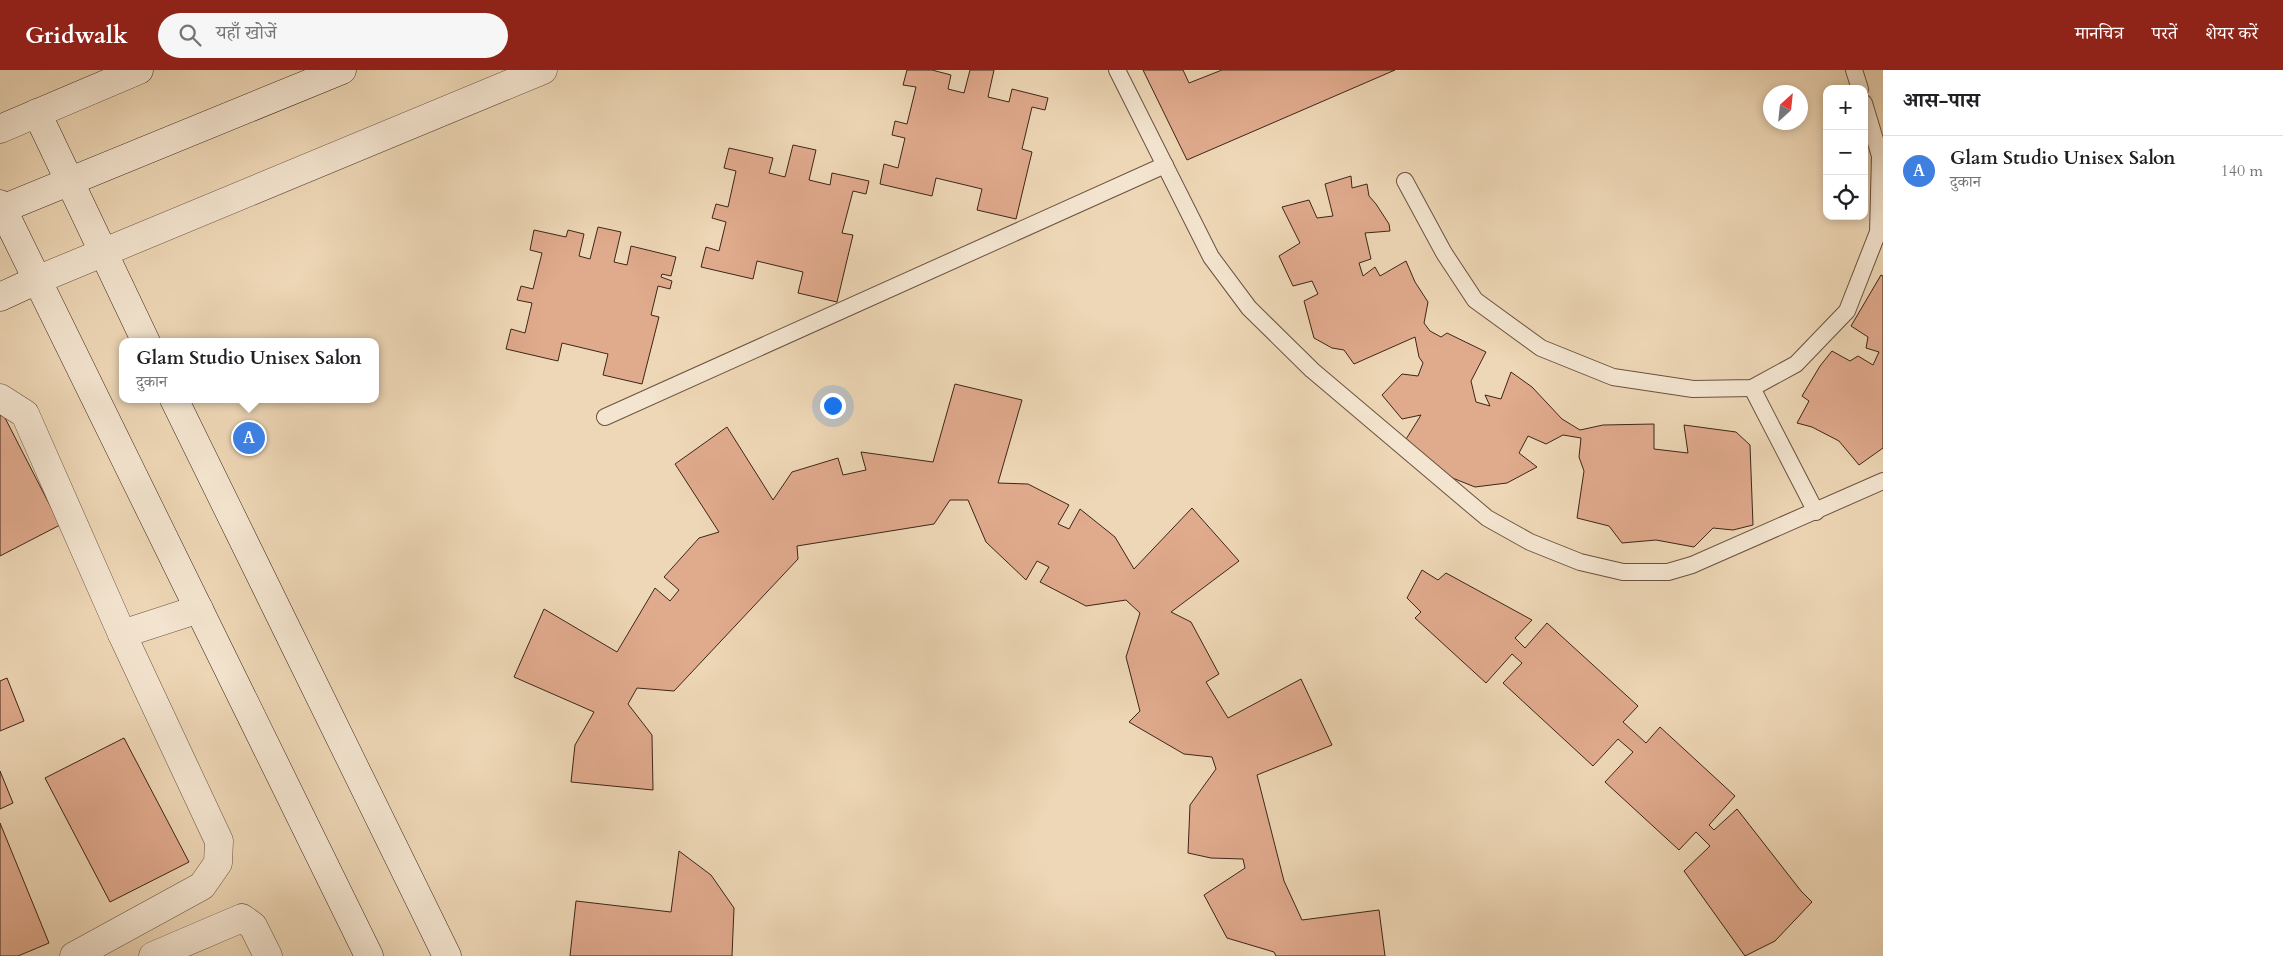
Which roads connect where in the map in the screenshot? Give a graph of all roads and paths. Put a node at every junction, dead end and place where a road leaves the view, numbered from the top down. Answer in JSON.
{"nodes":[{"id":1,"x":139,"y":70,"type":"edge"},
{"id":2,"x":342,"y":70,"type":"edge"},
{"id":3,"x":543,"y":70,"type":"edge"},
{"id":4,"x":1118,"y":70,"type":"edge"},
{"id":5,"x":1854,"y":70,"type":"edge"},
{"id":6,"x":1859,"y":85,"type":"edge"},
{"id":7,"x":37,"y":113,"type":"junction"},
{"id":8,"x":1868,"y":116,"type":"edge"},
{"id":9,"x":0,"y":129,"type":"edge"},
{"id":10,"x":1165,"y":165,"type":"junction"},
{"id":11,"x":1405,"y":181,"type":"dead end"},
{"id":12,"x":70,"y":183,"type":"junction"},
{"id":13,"x":1,"y":207,"type":"edge"},
{"id":14,"x":103,"y":254,"type":"junction"},
{"id":15,"x":37,"y":280,"type":"junction"},
{"id":16,"x":0,"y":297,"type":"edge"},
{"id":17,"x":144,"y":338,"type":"edge"},
{"id":18,"x":1752,"y":388,"type":"junction"},
{"id":19,"x":0,"y":398,"type":"edge"},
{"id":20,"x":176,"y":403,"type":"edge"},
{"id":21,"x":605,"y":416,"type":"dead end"},
{"id":22,"x":1883,"y":481,"type":"edge"},
{"id":23,"x":1816,"y":512,"type":"junction"},
{"id":24,"x":199,"y":609,"type":"junction"},
{"id":25,"x":122,"y":634,"type":"junction"},
{"id":26,"x":74,"y":956,"type":"edge"},
{"id":27,"x":153,"y":956,"type":"edge"},
{"id":28,"x":268,"y":956,"type":"edge"},
{"id":29,"x":369,"y":956,"type":"edge"},
{"id":30,"x":447,"y":956,"type":"edge"}],
"edges":[{"from":1,"to":7,"type":"street"},
{"from":2,"to":12,"type":"street"},
{"from":3,"to":14,"type":"street"},
{"from":4,"to":10,"type":"lane"},
{"from":5,"to":6,"type":"lane"},
{"from":7,"to":9,"type":"street"},
{"from":7,"to":12,"type":"street"},
{"from":8,"to":18,"type":"lane"},
{"from":10,"to":21,"type":"lane"},
{"from":10,"to":23,"type":"lane"},
{"from":11,"to":18,"type":"lane"},
{"from":12,"to":13,"type":"street"},
{"from":12,"to":14,"type":"street"},
{"from":13,"to":15,"type":"street"},
{"from":14,"to":15,"type":"street"},
{"from":14,"to":17,"type":"street"},
{"from":15,"to":16,"type":"street"},
{"from":15,"to":24,"type":"street"},
{"from":18,"to":23,"type":"lane"},
{"from":19,"to":25,"type":"street"},
{"from":20,"to":30,"type":"street"},
{"from":22,"to":23,"type":"lane"},
{"from":24,"to":25,"type":"street"},
{"from":24,"to":29,"type":"street"},
{"from":25,"to":26,"type":"street"},
{"from":27,"to":28,"type":"street"}]}
